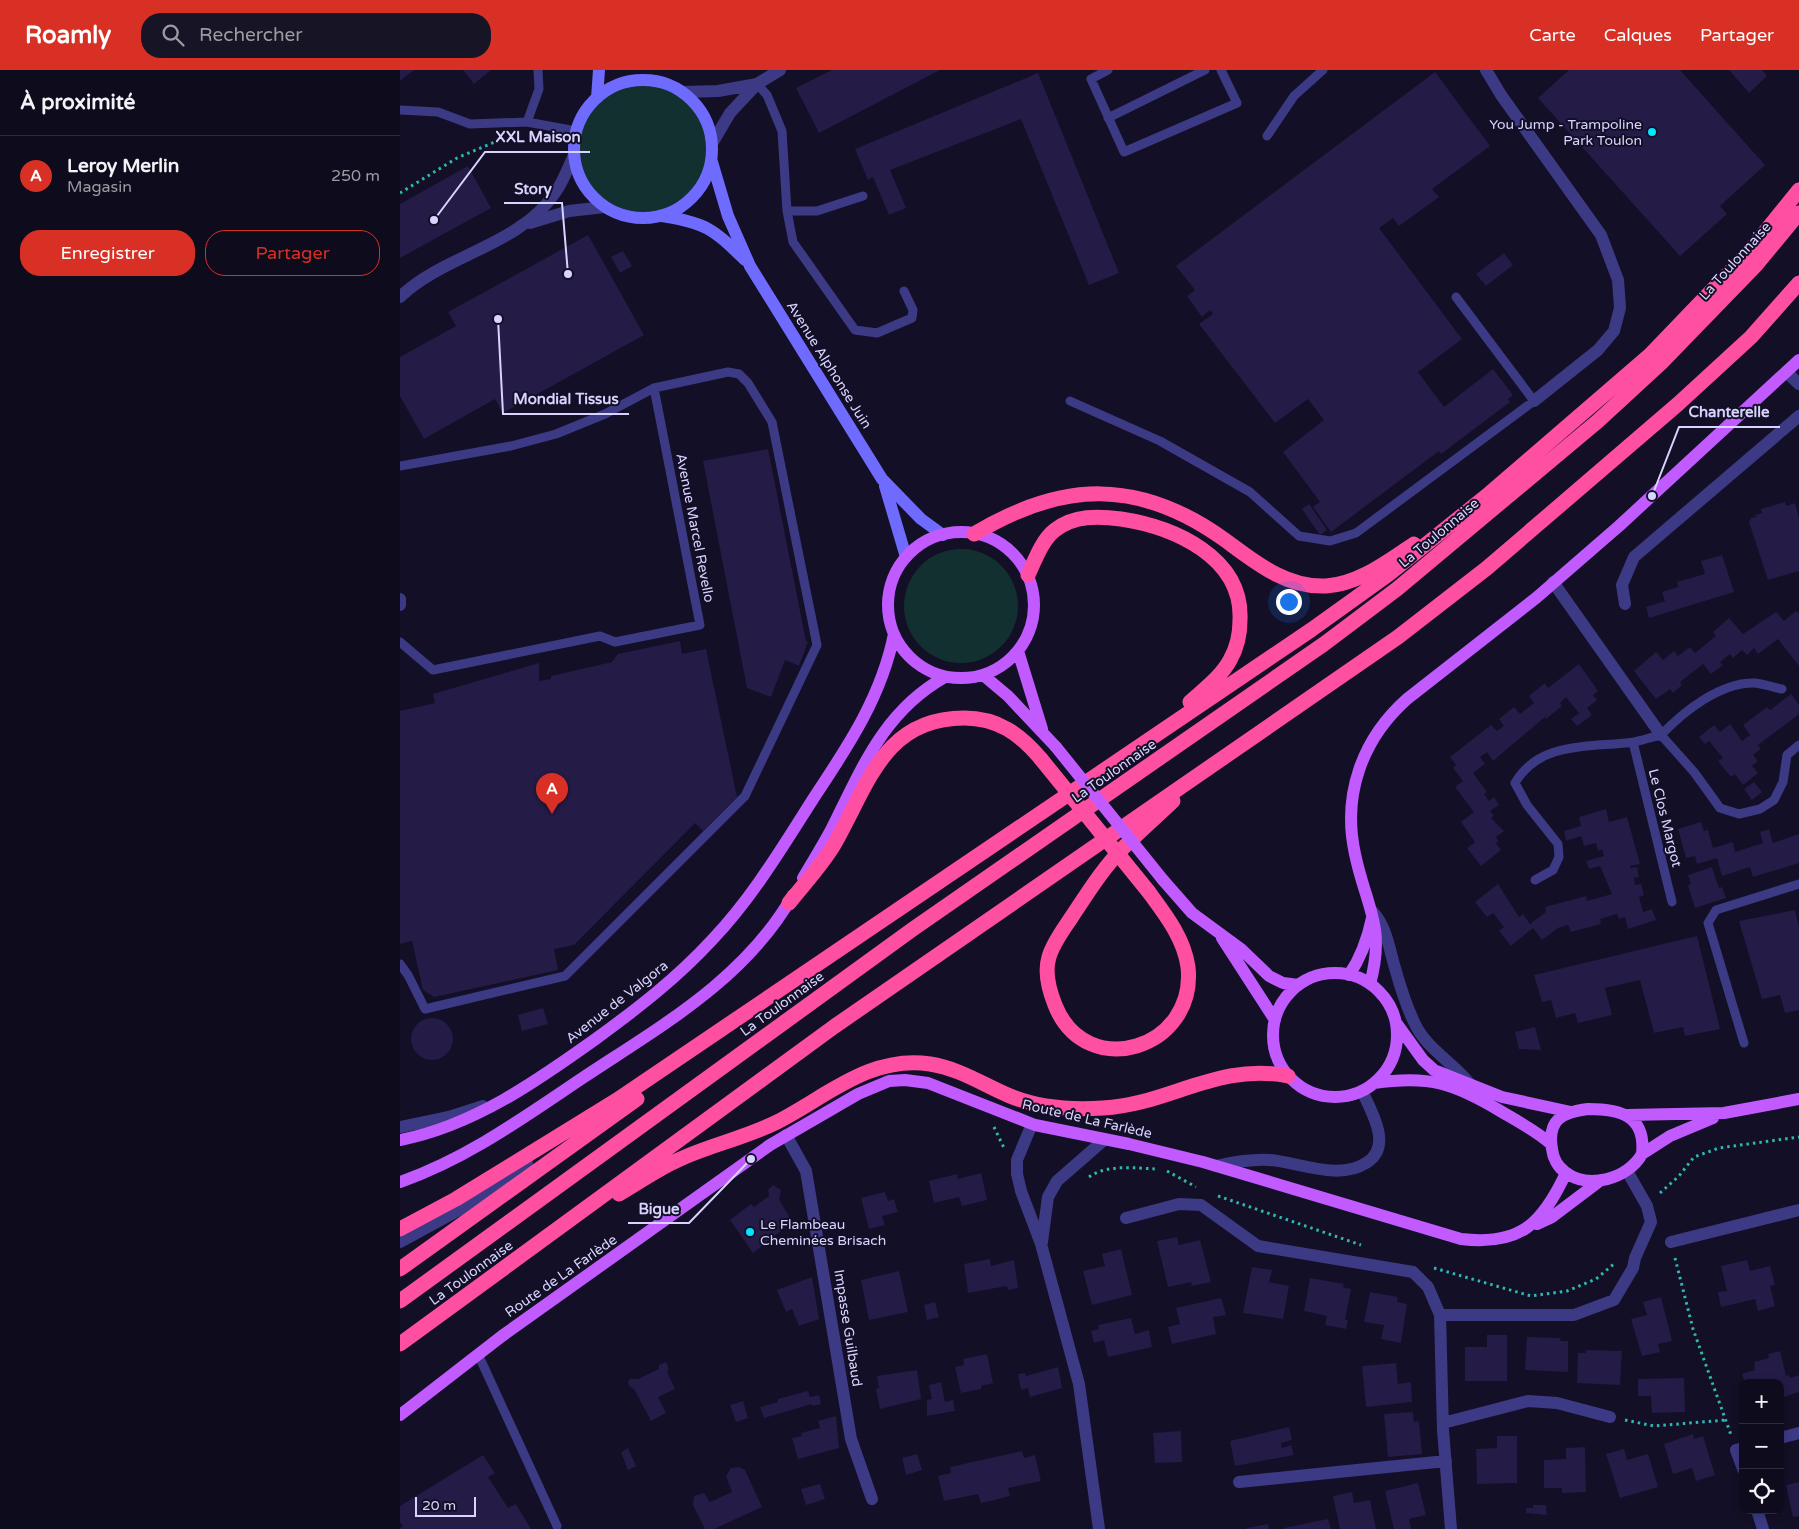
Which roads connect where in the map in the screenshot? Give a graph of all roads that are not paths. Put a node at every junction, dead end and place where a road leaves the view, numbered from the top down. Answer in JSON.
{"nodes":[{"id":1,"x":538,"y":70,"type":"edge"},
{"id":2,"x":599,"y":70,"type":"edge"},
{"id":3,"x":638,"y":70,"type":"edge"},
{"id":4,"x":780,"y":70,"type":"edge"},
{"id":5,"x":1108,"y":70,"type":"edge"},
{"id":6,"x":1205,"y":70,"type":"edge"},
{"id":7,"x":1221,"y":70,"type":"edge"},
{"id":8,"x":1323,"y":70,"type":"edge"},
{"id":9,"x":1486,"y":70,"type":"edge"},
{"id":10,"x":654,"y":80,"type":"junction"},
{"id":11,"x":756,"y":84,"type":"junction"},
{"id":12,"x":682,"y":92,"type":"junction"},
{"id":13,"x":597,"y":98,"type":"junction"},
{"id":14,"x":400,"y":110,"type":"edge"},
{"id":15,"x":1108,"y":118,"type":"junction"},
{"id":16,"x":527,"y":122,"type":"junction"},
{"id":17,"x":576,"y":131,"type":"junction"},
{"id":18,"x":1267,"y":136,"type":"dead end"},
{"id":19,"x":712,"y":142,"type":"junction"},
{"id":20,"x":574,"y":155,"type":"junction"},
{"id":21,"x":712,"y":162,"type":"junction"},
{"id":22,"x":1799,"y":190,"type":"edge"},
{"id":23,"x":863,"y":196,"type":"dead end"},
{"id":24,"x":605,"y":207,"type":"junction"},
{"id":25,"x":787,"y":211,"type":"junction"},
{"id":26,"x":1799,"y":213,"type":"edge"},
{"id":27,"x":662,"y":216,"type":"junction"},
{"id":28,"x":518,"y":228,"type":"junction"},
{"id":29,"x":750,"y":266,"type":"junction"},
{"id":30,"x":1799,"y":283,"type":"edge"},
{"id":31,"x":904,"y":291,"type":"dead end"},
{"id":32,"x":1456,"y":297,"type":"dead end"},
{"id":33,"x":400,"y":298,"type":"edge"},
{"id":34,"x":1799,"y":360,"type":"edge"},
{"id":35,"x":1786,"y":372,"type":"junction"},
{"id":36,"x":1799,"y":384,"type":"edge"},
{"id":37,"x":654,"y":388,"type":"junction"},
{"id":38,"x":1070,"y":401,"type":"dead end"},
{"id":39,"x":1534,"y":401,"type":"junction"},
{"id":40,"x":1799,"y":416,"type":"edge"},
{"id":41,"x":400,"y":466,"type":"edge"},
{"id":42,"x":882,"y":479,"type":"junction"},
{"id":43,"x":1490,"y":494,"type":"junction"},
{"id":44,"x":974,"y":534,"type":"junction"},
{"id":45,"x":943,"y":535,"type":"junction"},
{"id":46,"x":906,"y":557,"type":"junction"},
{"id":47,"x":1028,"y":575,"type":"junction"},
{"id":48,"x":1553,"y":582,"type":"junction"},
{"id":49,"x":400,"y":599,"type":"edge"},
{"id":50,"x":1625,"y":604,"type":"dead end"},
{"id":51,"x":400,"y":606,"type":"edge"},
{"id":52,"x":894,"y":634,"type":"junction"},
{"id":53,"x":400,"y":642,"type":"edge"},
{"id":54,"x":1018,"y":652,"type":"junction"},
{"id":55,"x":983,"y":675,"type":"junction"},
{"id":56,"x":945,"y":677,"type":"junction"},
{"id":57,"x":1782,"y":689,"type":"dead end"},
{"id":58,"x":1043,"y":732,"type":"junction"},
{"id":59,"x":1156,"y":733,"type":"junction"},
{"id":60,"x":1661,"y":735,"type":"junction"},
{"id":61,"x":1634,"y":742,"type":"junction"},
{"id":62,"x":1799,"y":745,"type":"edge"},
{"id":63,"x":1198,"y":775,"type":"junction"},
{"id":64,"x":1535,"y":880,"type":"dead end"},
{"id":65,"x":1799,"y":884,"type":"edge"},
{"id":66,"x":1672,"y":902,"type":"dead end"},
{"id":67,"x":789,"y":903,"type":"junction"},
{"id":68,"x":902,"y":908,"type":"junction"},
{"id":69,"x":1372,"y":912,"type":"junction"},
{"id":70,"x":1221,"y":935,"type":"junction"},
{"id":71,"x":400,"y":964,"type":"edge"},
{"id":72,"x":1349,"y":975,"type":"junction"},
{"id":73,"x":1370,"y":984,"type":"junction"},
{"id":74,"x":1298,"y":985,"type":"junction"},
{"id":75,"x":1275,"y":1020,"type":"junction"},
{"id":76,"x":1396,"y":1024,"type":"junction"},
{"id":77,"x":1744,"y":1043,"type":"dead end"},
{"id":78,"x":1288,"y":1076,"type":"junction"},
{"id":79,"x":1374,"y":1083,"type":"junction"},
{"id":80,"x":1470,"y":1084,"type":"junction"},
{"id":81,"x":1362,"y":1091,"type":"junction"},
{"id":82,"x":1799,"y":1099,"type":"edge"},
{"id":83,"x":502,"y":1100,"type":"junction"},
{"id":84,"x":617,"y":1100,"type":"junction"},
{"id":85,"x":1571,"y":1112,"type":"junction"},
{"id":86,"x":1724,"y":1113,"type":"junction"},
{"id":87,"x":1628,"y":1115,"type":"junction"},
{"id":88,"x":1032,"y":1124,"type":"junction"},
{"id":89,"x":400,"y":1127,"type":"edge"},
{"id":90,"x":786,"y":1135,"type":"junction"},
{"id":91,"x":400,"y":1140,"type":"edge"},
{"id":92,"x":1104,"y":1140,"type":"junction"},
{"id":93,"x":1551,"y":1144,"type":"junction"},
{"id":94,"x":1642,"y":1154,"type":"junction"},
{"id":95,"x":1216,"y":1166,"type":"junction"},
{"id":96,"x":1627,"y":1170,"type":"junction"},
{"id":97,"x":1566,"y":1173,"type":"junction"},
{"id":98,"x":1601,"y":1180,"type":"junction"},
{"id":99,"x":400,"y":1182,"type":"edge"},
{"id":100,"x":1799,"y":1210,"type":"edge"},
{"id":101,"x":1126,"y":1218,"type":"dead end"},
{"id":102,"x":1533,"y":1225,"type":"junction"},
{"id":103,"x":400,"y":1229,"type":"edge"},
{"id":104,"x":400,"y":1242,"type":"edge"},
{"id":105,"x":541,"y":1242,"type":"junction"},
{"id":106,"x":1671,"y":1242,"type":"road end"},
{"id":107,"x":1041,"y":1244,"type":"junction"},
{"id":108,"x":400,"y":1269,"type":"edge"},
{"id":109,"x":400,"y":1301,"type":"edge"},
{"id":110,"x":1440,"y":1315,"type":"junction"},
{"id":111,"x":400,"y":1344,"type":"edge"},
{"id":112,"x":478,"y":1354,"type":"junction"},
{"id":113,"x":400,"y":1415,"type":"edge"},
{"id":114,"x":1610,"y":1417,"type":"road end"},
{"id":115,"x":1443,"y":1423,"type":"junction"},
{"id":116,"x":1799,"y":1433,"type":"edge"},
{"id":117,"x":1784,"y":1437,"type":"edge"},
{"id":118,"x":1446,"y":1461,"type":"junction"},
{"id":119,"x":1239,"y":1482,"type":"dead end"},
{"id":120,"x":872,"y":1499,"type":"dead end"},
{"id":121,"x":1758,"y":1514,"type":"edge"},
{"id":122,"x":557,"y":1526,"type":"dead end"},
{"id":123,"x":1099,"y":1529,"type":"edge"},
{"id":124,"x":1452,"y":1529,"type":"edge"},
{"id":125,"x":1763,"y":1529,"type":"edge"}],
"edges":[{"from":1,"to":16,"type":"lane"},
{"from":2,"to":13,"type":"main road"},
{"from":3,"to":10,"type":"main road"},
{"from":4,"to":11,"type":"street"},
{"from":5,"to":15,"type":"lane"},
{"from":6,"to":15,"type":"lane"},
{"from":7,"to":15,"type":"lane"},
{"from":8,"to":18,"type":"lane"},
{"from":9,"to":39,"type":"street"},
{"from":10,"to":12,"type":"main road"},
{"from":10,"to":13,"type":"main road"},
{"from":11,"to":12,"type":"street"},
{"from":11,"to":19,"type":"street"},
{"from":11,"to":25,"type":"lane"},
{"from":12,"to":19,"type":"main road"},
{"from":13,"to":17,"type":"main road"},
{"from":14,"to":16,"type":"lane"},
{"from":16,"to":17,"type":"lane"},
{"from":17,"to":20,"type":"main road"},
{"from":19,"to":21,"type":"main road"},
{"from":20,"to":24,"type":"main road"},
{"from":20,"to":28,"type":"street"},
{"from":21,"to":27,"type":"main road"},
{"from":21,"to":29,"type":"main road","name":"Avenue Alphonse Juin"},
{"from":22,"to":43,"type":"highway"},
{"from":23,"to":25,"type":"lane"},
{"from":24,"to":27,"type":"main road"},
{"from":24,"to":28,"type":"street"},
{"from":25,"to":31,"type":"lane"},
{"from":26,"to":109,"type":"highway","name":"La Toulonnaise"},
{"from":27,"to":29,"type":"main road","name":"Avenue Alphonse Juin"},
{"from":28,"to":33,"type":"street"},
{"from":29,"to":42,"type":"main road","name":"Avenue Alphonse Juin"},
{"from":30,"to":63,"type":"highway","name":"La Toulonnaise"},
{"from":32,"to":39,"type":"lane"},
{"from":34,"to":35,"type":"main road"},
{"from":35,"to":36,"type":"street"},
{"from":35,"to":48,"type":"main road"},
{"from":37,"to":41,"type":"lane"},
{"from":37,"to":53,"type":"lane","name":"Avenue Marcel Revello"},
{"from":37,"to":71,"type":"lane"},
{"from":38,"to":39,"type":"lane"},
{"from":40,"to":50,"type":"street"},
{"from":42,"to":45,"type":"main road","name":"Avenue Alphonse Juin"},
{"from":42,"to":46,"type":"main road","name":"Avenue Alphonse Juin"},
{"from":43,"to":44,"type":"highway"},
{"from":43,"to":59,"type":"highway"},
{"from":44,"to":45,"type":"main road"},
{"from":44,"to":47,"type":"main road"},
{"from":45,"to":46,"type":"main road"},
{"from":46,"to":52,"type":"main road"},
{"from":47,"to":54,"type":"main road"},
{"from":47,"to":59,"type":"highway"},
{"from":48,"to":60,"type":"street"},
{"from":48,"to":69,"type":"main road"},
{"from":49,"to":51,"type":"street"},
{"from":52,"to":56,"type":"main road"},
{"from":52,"to":83,"type":"main road","name":"Avenue de Valgora"},
{"from":54,"to":55,"type":"main road"},
{"from":54,"to":58,"type":"main road"},
{"from":55,"to":56,"type":"main road"},
{"from":55,"to":58,"type":"main road"},
{"from":56,"to":67,"type":"main road"},
{"from":57,"to":60,"type":"lane"},
{"from":58,"to":70,"type":"main road","bridge":true},
{"from":59,"to":68,"type":"highway"},
{"from":60,"to":61,"type":"lane"},
{"from":60,"to":62,"type":"lane"},
{"from":61,"to":64,"type":"lane"},
{"from":61,"to":66,"type":"lane","name":"Le Clos Margot"},
{"from":63,"to":67,"type":"highway","bridge":true},
{"from":63,"to":105,"type":"highway","name":"La Toulonnaise"},
{"from":65,"to":77,"type":"lane"},
{"from":67,"to":99,"type":"main road"},
{"from":68,"to":84,"type":"highway"},
{"from":68,"to":108,"type":"highway"},
{"from":69,"to":72,"type":"main road"},
{"from":69,"to":73,"type":"main road"},
{"from":69,"to":80,"type":"street"},
{"from":70,"to":74,"type":"main road"},
{"from":70,"to":75,"type":"main road"},
{"from":72,"to":73,"type":"main road"},
{"from":72,"to":74,"type":"main road"},
{"from":73,"to":76,"type":"main road"},
{"from":74,"to":75,"type":"main road"},
{"from":75,"to":78,"type":"main road"},
{"from":76,"to":79,"type":"main road"},
{"from":76,"to":80,"type":"main road"},
{"from":78,"to":81,"type":"main road"},
{"from":78,"to":105,"type":"highway"},
{"from":79,"to":81,"type":"main road"},
{"from":79,"to":93,"type":"main road"},
{"from":80,"to":85,"type":"main road"},
{"from":81,"to":95,"type":"street"},
{"from":82,"to":86,"type":"main road"},
{"from":83,"to":89,"type":"street"},
{"from":83,"to":91,"type":"main road","name":"Avenue de Valgora"},
{"from":84,"to":103,"type":"highway"},
{"from":84,"to":104,"type":"street"},
{"from":85,"to":87,"type":"main road"},
{"from":85,"to":93,"type":"main road"},
{"from":86,"to":87,"type":"main road"},
{"from":86,"to":94,"type":"main road"},
{"from":87,"to":94,"type":"main road"},
{"from":88,"to":90,"type":"main road","name":"Route de La Farlède"},
{"from":88,"to":92,"type":"main road","name":"Route de La Farlède"},
{"from":88,"to":107,"type":"street"},
{"from":90,"to":112,"type":"main road","name":"Route de La Farlède"},
{"from":90,"to":120,"type":"street","name":"Impasse Guilbaud"},
{"from":92,"to":95,"type":"main road","name":"Route de La Farlède"},
{"from":92,"to":107,"type":"street"},
{"from":93,"to":97,"type":"main road"},
{"from":94,"to":96,"type":"main road"},
{"from":95,"to":102,"type":"main road","name":"Route de La Farlède"},
{"from":96,"to":98,"type":"main road"},
{"from":96,"to":110,"type":"street"},
{"from":97,"to":98,"type":"main road"},
{"from":97,"to":102,"type":"main road","name":"Route de La Farlède"},
{"from":98,"to":102,"type":"main road","name":"Route de La Farlède"},
{"from":100,"to":106,"type":"street"},
{"from":101,"to":110,"type":"street"},
{"from":105,"to":111,"type":"highway","name":"La Toulonnaise"},
{"from":107,"to":123,"type":"street"},
{"from":110,"to":115,"type":"street"},
{"from":112,"to":113,"type":"main road","name":"Route de La Farlède"},
{"from":112,"to":122,"type":"lane"},
{"from":114,"to":115,"type":"street"},
{"from":115,"to":118,"type":"street"},
{"from":116,"to":117,"type":"street"},
{"from":118,"to":119,"type":"street"},
{"from":118,"to":124,"type":"street"},
{"from":121,"to":125,"type":"street"}]}
